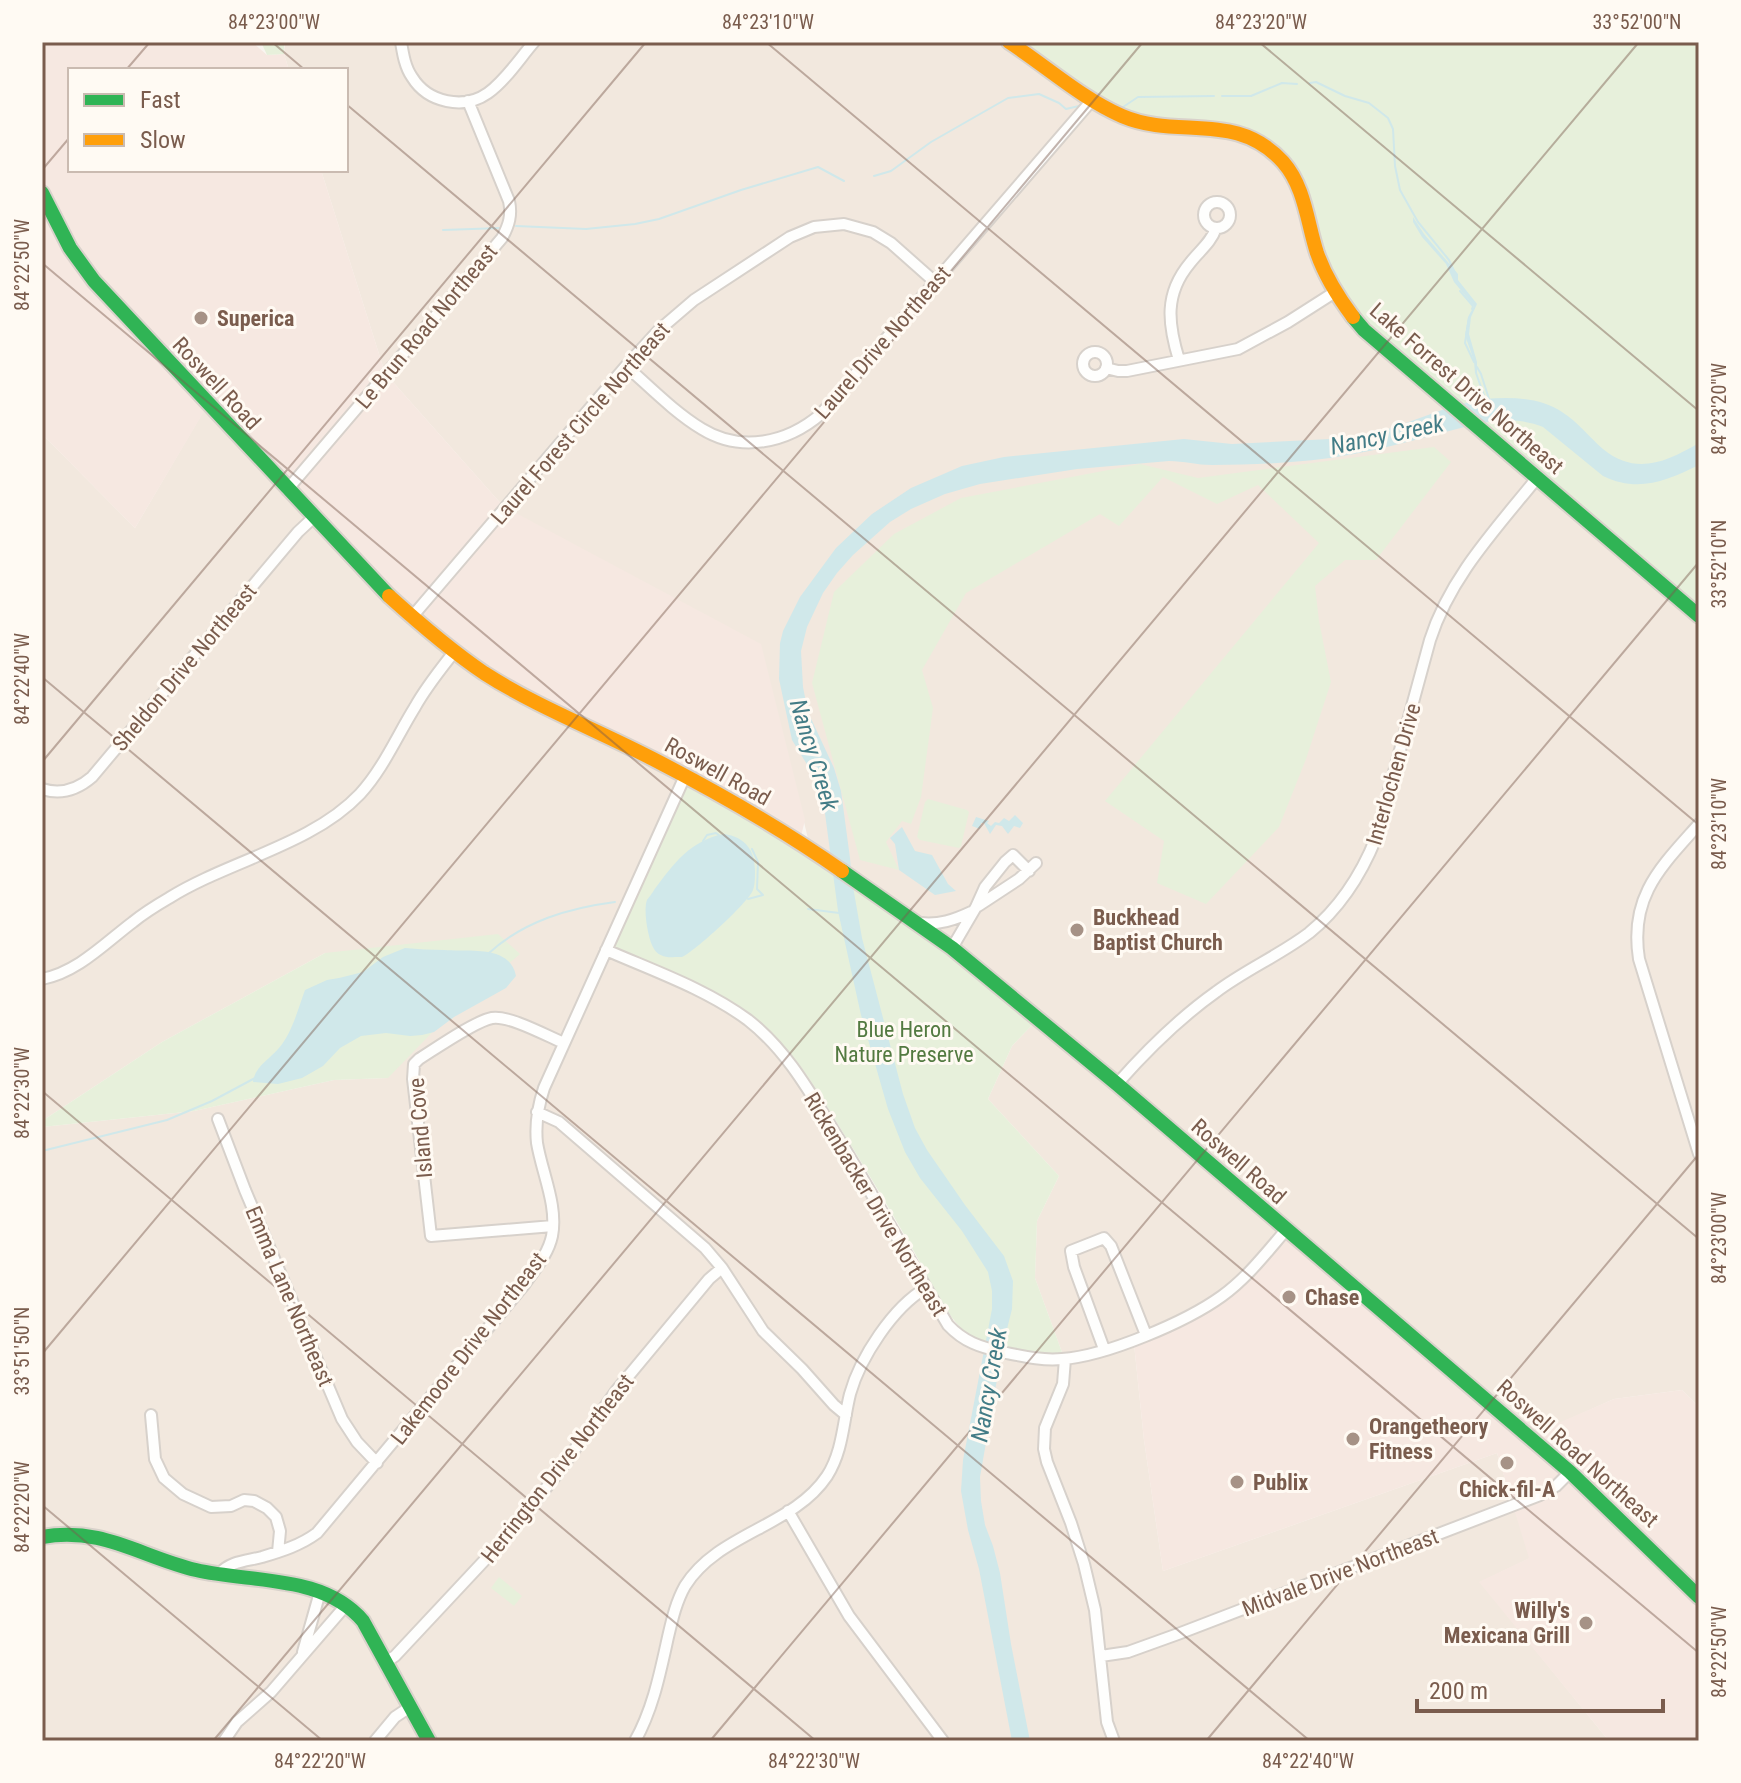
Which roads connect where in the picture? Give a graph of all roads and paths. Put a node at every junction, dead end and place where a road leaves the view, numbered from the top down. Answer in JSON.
{"nodes":[{"id":1,"x":401,"y":42,"type":"edge"},
{"id":2,"x":534,"y":42,"type":"edge"},
{"id":3,"x":1009,"y":42,"type":"edge"},
{"id":4,"x":1093,"y":99,"type":"junction"},
{"id":5,"x":468,"y":101,"type":"junction"},
{"id":6,"x":42,"y":193,"type":"edge"},
{"id":7,"x":1216,"y":228,"type":"dead end"},
{"id":8,"x":935,"y":282,"type":"junction"},
{"id":9,"x":1335,"y":292,"type":"junction"},
{"id":10,"x":1179,"y":360,"type":"junction"},
{"id":11,"x":626,"y":366,"type":"junction"},
{"id":12,"x":1106,"y":368,"type":"dead end"},
{"id":13,"x":1537,"y":478,"type":"junction"},
{"id":14,"x":287,"y":490,"type":"junction"},
{"id":15,"x":313,"y":518,"type":"junction"},
{"id":16,"x":1699,"y":616,"type":"edge"},
{"id":17,"x":411,"y":618,"type":"junction"},
{"id":18,"x":454,"y":652,"type":"junction"},
{"id":19,"x":685,"y":776,"type":"junction"},
{"id":20,"x":42,"y":789,"type":"edge"},
{"id":21,"x":1699,"y":824,"type":"edge"},
{"id":22,"x":974,"y":909,"type":"junction"},
{"id":23,"x":916,"y":922,"type":"junction"},
{"id":24,"x":952,"y":948,"type":"junction"},
{"id":25,"x":606,"y":950,"type":"junction"},
{"id":26,"x":42,"y":979,"type":"edge"},
{"id":27,"x":564,"y":1043,"type":"junction"},
{"id":28,"x":1117,"y":1084,"type":"junction"},
{"id":29,"x":537,"y":1112,"type":"junction"},
{"id":30,"x":218,"y":1119,"type":"dead end"},
{"id":31,"x":1699,"y":1154,"type":"edge"},
{"id":32,"x":553,"y":1226,"type":"junction"},
{"id":33,"x":1286,"y":1230,"type":"junction"},
{"id":34,"x":722,"y":1268,"type":"junction"},
{"id":35,"x":926,"y":1288,"type":"junction"},
{"id":36,"x":1146,"y":1335,"type":"junction"},
{"id":37,"x":1423,"y":1347,"type":"joint"},
{"id":38,"x":1104,"y":1349,"type":"junction"},
{"id":39,"x":1065,"y":1359,"type":"junction"},
{"id":40,"x":151,"y":1415,"type":"dead end"},
{"id":41,"x":846,"y":1415,"type":"junction"},
{"id":42,"x":377,"y":1463,"type":"junction"},
{"id":43,"x":1570,"y":1472,"type":"junction"},
{"id":44,"x":788,"y":1511,"type":"junction"},
{"id":45,"x":42,"y":1537,"type":"edge"},
{"id":46,"x":278,"y":1552,"type":"junction"},
{"id":47,"x":219,"y":1574,"type":"junction"},
{"id":48,"x":320,"y":1592,"type":"junction"},
{"id":49,"x":1699,"y":1597,"type":"edge"},
{"id":50,"x":347,"y":1604,"type":"junction"},
{"id":51,"x":302,"y":1654,"type":"junction"},
{"id":52,"x":1101,"y":1656,"type":"junction"},
{"id":53,"x":386,"y":1662,"type":"junction"},
{"id":54,"x":410,"y":1707,"type":"junction"},
{"id":55,"x":224,"y":1741,"type":"edge"},
{"id":56,"x":375,"y":1741,"type":"edge"},
{"id":57,"x":429,"y":1741,"type":"edge"},
{"id":58,"x":635,"y":1741,"type":"edge"},
{"id":59,"x":943,"y":1741,"type":"edge"},
{"id":60,"x":1114,"y":1741,"type":"edge"}],
"edges":[{"from":1,"to":5,"type":"street"},
{"from":2,"to":5,"type":"street"},
{"from":3,"to":4,"type":"main road","name":"Lake Forrest Drive Northeast"},
{"from":4,"to":8,"type":"street","name":"Laurel Drive Northeast"},
{"from":4,"to":9,"type":"main road","name":"Lake Forrest Drive Northeast"},
{"from":5,"to":14,"type":"street","name":"Le Brun Road Northeast"},
{"from":6,"to":14,"type":"main road","name":"Roswell Road"},
{"from":7,"to":10,"type":"street"},
{"from":8,"to":11,"type":"street","name":"Laurel Forest Circle Northeast"},
{"from":8,"to":11,"type":"street","name":"Laurel Drive Northeast"},
{"from":9,"to":10,"type":"street"},
{"from":9,"to":13,"type":"main road","name":"Lake Forrest Drive Northeast"},
{"from":10,"to":12,"type":"street"},
{"from":11,"to":17,"type":"street","name":"Laurel Forest Circle Northeast"},
{"from":13,"to":16,"type":"main road","name":"Lake Forrest Drive Northeast"},
{"from":13,"to":28,"type":"street","name":"Interlochen Drive"},
{"from":14,"to":15,"type":"main road","name":"Roswell Road"},
{"from":15,"to":17,"type":"main road","name":"Roswell Road"},
{"from":15,"to":20,"type":"street","name":"Sheldon Drive Northeast"},
{"from":17,"to":18,"type":"main road","name":"Roswell Road"},
{"from":18,"to":19,"type":"main road","name":"Roswell Road"},
{"from":18,"to":26,"type":"street"},
{"from":19,"to":23,"type":"main road","name":"Roswell Road"},
{"from":19,"to":25,"type":"street","name":"Lakemoore Drive Northeast"},
{"from":21,"to":31,"type":"street"},
{"from":22,"to":22,"type":"street"},
{"from":22,"to":23,"type":"street"},
{"from":22,"to":24,"type":"street"},
{"from":23,"to":24,"type":"main road","name":"Roswell Road"},
{"from":24,"to":28,"type":"main road","name":"Roswell Road"},
{"from":25,"to":27,"type":"street","name":"Lakemoore Drive Northeast"},
{"from":25,"to":35,"type":"street","name":"Rickenbacker Drive Northeast"},
{"from":27,"to":29,"type":"street","name":"Lakemoore Drive Northeast"},
{"from":27,"to":32,"type":"street","name":"Island Cove"},
{"from":28,"to":33,"type":"main road","name":"Roswell Road"},
{"from":29,"to":32,"type":"street","name":"Lakemoore Drive Northeast"},
{"from":29,"to":34,"type":"street"},
{"from":30,"to":42,"type":"street","name":"Emma Lane Northeast"},
{"from":32,"to":42,"type":"street","name":"Lakemoore Drive Northeast"},
{"from":33,"to":36,"type":"street","name":"Rickenbacker Drive Northeast"},
{"from":33,"to":37,"type":"main road","name":"Roswell Road"},
{"from":34,"to":41,"type":"street"},
{"from":34,"to":53,"type":"street","name":"Herrington Drive Northeast"},
{"from":35,"to":39,"type":"street","name":"Rickenbacker Drive Northeast"},
{"from":35,"to":41,"type":"street"},
{"from":36,"to":38,"type":"street","name":"Rickenbacker Drive Northeast"},
{"from":36,"to":38,"type":"street"},
{"from":37,"to":43,"type":"main road","name":"Roswell Road Northeast"},
{"from":38,"to":39,"type":"street","name":"Rickenbacker Drive Northeast"},
{"from":39,"to":52,"type":"street"},
{"from":40,"to":46,"type":"street"},
{"from":41,"to":44,"type":"street"},
{"from":42,"to":46,"type":"street","name":"Lakemoore Drive Northeast"},
{"from":43,"to":49,"type":"main road","name":"Roswell Road Northeast"},
{"from":43,"to":52,"type":"street","name":"Midvale Drive Northeast"},
{"from":44,"to":58,"type":"street"},
{"from":44,"to":59,"type":"street"},
{"from":45,"to":47,"type":"main road"},
{"from":46,"to":47,"type":"street","name":"Lakemoore Drive Northeast"},
{"from":47,"to":48,"type":"main road"},
{"from":48,"to":50,"type":"main road"},
{"from":48,"to":51,"type":"street"},
{"from":50,"to":51,"type":"street"},
{"from":50,"to":53,"type":"main road"},
{"from":51,"to":55,"type":"street"},
{"from":52,"to":60,"type":"street"},
{"from":53,"to":54,"type":"main road"},
{"from":54,"to":56,"type":"street"},
{"from":54,"to":57,"type":"main road"}]}
